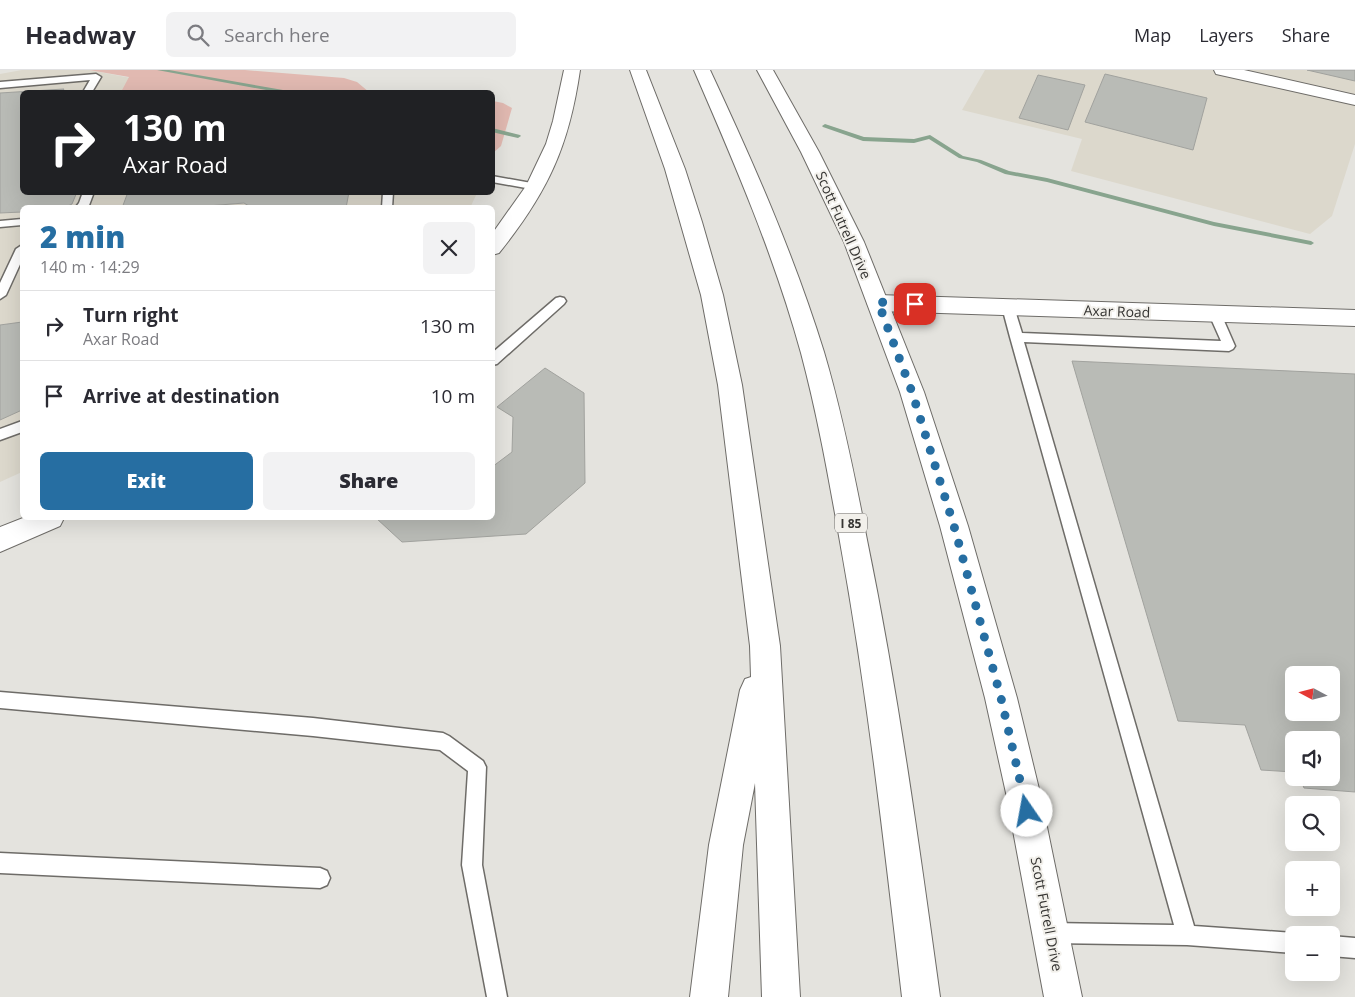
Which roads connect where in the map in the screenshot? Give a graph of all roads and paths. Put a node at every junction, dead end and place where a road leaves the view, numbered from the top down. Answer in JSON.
{"nodes":[{"id":1,"x":572,"y":70,"type":"edge"},
{"id":2,"x":638,"y":70,"type":"edge"},
{"id":3,"x":702,"y":70,"type":"edge"},
{"id":4,"x":765,"y":70,"type":"edge"},
{"id":5,"x":1222,"y":70,"type":"edge"},
{"id":6,"x":0,"y":85,"type":"edge"},
{"id":7,"x":89,"y":90,"type":"edge"},
{"id":8,"x":1355,"y":100,"type":"edge"},
{"id":9,"x":495,"y":180,"type":"edge"},
{"id":10,"x":537,"y":187,"type":"junction"},
{"id":11,"x":20,"y":222,"type":"edge"},
{"id":12,"x":0,"y":224,"type":"edge"},
{"id":13,"x":495,"y":244,"type":"edge"},
{"id":14,"x":20,"y":253,"type":"edge"},
{"id":15,"x":20,"y":279,"type":"edge"},
{"id":16,"x":7,"y":281,"type":"junction"},
{"id":17,"x":0,"y":295,"type":"edge"},
{"id":18,"x":560,"y":301,"type":"dead end"},
{"id":19,"x":878,"y":302,"type":"junction"},
{"id":20,"x":1008,"y":307,"type":"junction"},
{"id":21,"x":1215,"y":314,"type":"junction"},
{"id":22,"x":1355,"y":318,"type":"edge"},
{"id":23,"x":1016,"y":337,"type":"junction"},
{"id":24,"x":495,"y":358,"type":"edge"},
{"id":25,"x":20,"y":427,"type":"edge"},
{"id":26,"x":0,"y":435,"type":"edge"},
{"id":27,"x":45,"y":520,"type":"edge"},
{"id":28,"x":0,"y":540,"type":"edge"},
{"id":29,"x":765,"y":646,"type":"junction"},
{"id":30,"x":0,"y":700,"type":"edge"},
{"id":31,"x":0,"y":863,"type":"edge"},
{"id":32,"x":320,"y":878,"type":"dead end"},
{"id":33,"x":1050,"y":933,"type":"junction"},
{"id":34,"x":1187,"y":935,"type":"junction"},
{"id":35,"x":1285,"y":942,"type":"edge"},
{"id":36,"x":1340,"y":947,"type":"edge"},
{"id":37,"x":1355,"y":948,"type":"edge"},
{"id":38,"x":497,"y":997,"type":"edge"},
{"id":39,"x":709,"y":997,"type":"edge"},
{"id":40,"x":781,"y":997,"type":"edge"},
{"id":41,"x":921,"y":997,"type":"edge"},
{"id":42,"x":1063,"y":997,"type":"edge"}],
"edges":[{"from":1,"to":10,"type":"main road"},
{"from":2,"to":29,"type":"main road"},
{"from":3,"to":41,"type":"main road","number":"I 85"},
{"from":4,"to":19,"type":"main road","name":"Scott Futrell Drive"},
{"from":5,"to":8,"type":"main road"},
{"from":6,"to":7,"type":"lane"},
{"from":9,"to":10,"type":"lane"},
{"from":10,"to":13,"type":"main road"},
{"from":11,"to":12,"type":"lane"},
{"from":14,"to":16,"type":"lane"},
{"from":15,"to":16,"type":"lane"},
{"from":16,"to":17,"type":"lane"},
{"from":18,"to":24,"type":"lane"},
{"from":19,"to":20,"type":"main road","name":"Axar Road"},
{"from":19,"to":33,"type":"main road","name":"Scott Futrell Drive"},
{"from":20,"to":21,"type":"main road","name":"Axar Road"},
{"from":20,"to":23,"type":"lane"},
{"from":21,"to":22,"type":"main road","name":"Axar Road"},
{"from":21,"to":23,"type":"lane"},
{"from":23,"to":34,"type":"lane"},
{"from":25,"to":26,"type":"lane"},
{"from":27,"to":28,"type":"main road"},
{"from":29,"to":39,"type":"main road"},
{"from":29,"to":40,"type":"main road"},
{"from":30,"to":38,"type":"lane"},
{"from":31,"to":32,"type":"lane"},
{"from":33,"to":34,"type":"lane"},
{"from":33,"to":42,"type":"main road","name":"Scott Futrell Drive"},
{"from":34,"to":35,"type":"lane"},
{"from":36,"to":37,"type":"lane"}]}
